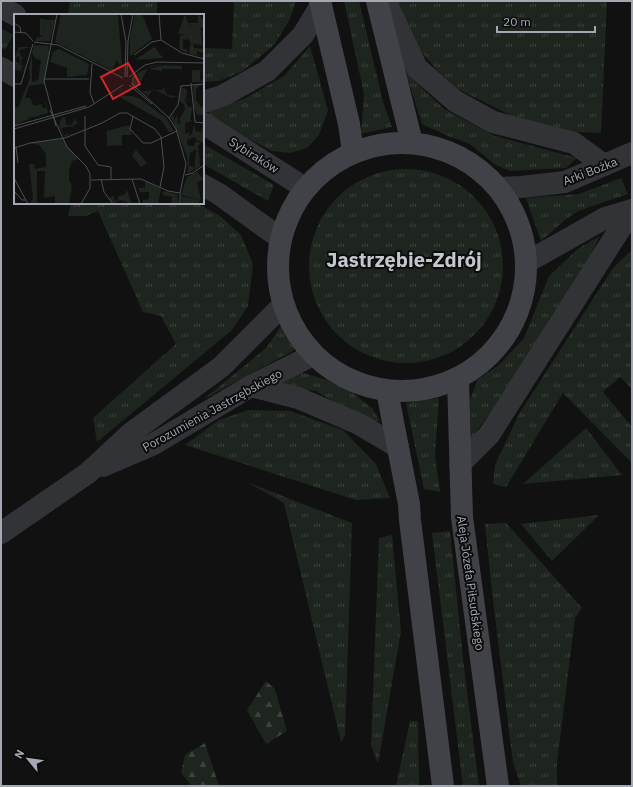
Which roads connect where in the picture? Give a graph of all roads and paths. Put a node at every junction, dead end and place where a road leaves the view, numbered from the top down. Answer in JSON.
{"nodes":[{"id":1,"x":377,"y":1,"type":"edge"},
{"id":2,"x":387,"y":1,"type":"edge"},
{"id":3,"x":321,"y":3,"type":"edge"},
{"id":4,"x":1,"y":7,"type":"edge"},
{"id":5,"x":14,"y":14,"type":"edge"},
{"id":6,"x":1,"y":68,"type":"edge"},
{"id":7,"x":14,"y":75,"type":"edge"},
{"id":8,"x":204,"y":102,"type":"edge"},
{"id":9,"x":204,"y":124,"type":"edge"},
{"id":10,"x":412,"y":143,"type":"junction"},
{"id":11,"x":353,"y":152,"type":"junction"},
{"id":12,"x":632,"y":154,"type":"edge"},
{"id":13,"x":604,"y":165,"type":"junction"},
{"id":14,"x":204,"y":186,"type":"edge"},
{"id":15,"x":306,"y":188,"type":"junction"},
{"id":16,"x":498,"y":188,"type":"junction"},
{"id":17,"x":632,"y":210,"type":"edge"},
{"id":18,"x":280,"y":238,"type":"junction"},
{"id":19,"x":527,"y":262,"type":"junction"},
{"id":20,"x":282,"y":305,"type":"junction"},
{"id":21,"x":313,"y":355,"type":"junction"},
{"id":22,"x":458,"y":379,"type":"junction"},
{"id":23,"x":251,"y":386,"type":"junction"},
{"id":24,"x":387,"y":392,"type":"junction"},
{"id":25,"x":398,"y":448,"type":"junction"},
{"id":26,"x":460,"y":464,"type":"junction"},
{"id":27,"x":88,"y":473,"type":"junction"},
{"id":28,"x":1,"y":533,"type":"edge"},
{"id":29,"x":443,"y":786,"type":"edge"},
{"id":30,"x":498,"y":786,"type":"edge"}],
"edges":[{"from":1,"to":10,"type":"main road"},
{"from":2,"to":13,"type":"street"},
{"from":3,"to":8,"type":"street"},
{"from":3,"to":11,"type":"main road"},
{"from":4,"to":5,"type":"street"},
{"from":6,"to":7,"type":"street"},
{"from":9,"to":15,"type":"street","name":"Sybiraków"},
{"from":10,"to":11,"type":"main road"},
{"from":10,"to":16,"type":"main road"},
{"from":11,"to":15,"type":"main road"},
{"from":12,"to":13,"type":"street","name":"Arki Bożka"},
{"from":13,"to":16,"type":"street","name":"Arki Bożka"},
{"from":14,"to":18,"type":"street"},
{"from":15,"to":18,"type":"main road"},
{"from":16,"to":19,"type":"main road"},
{"from":17,"to":19,"type":"street"},
{"from":17,"to":26,"type":"street"},
{"from":18,"to":20,"type":"main road"},
{"from":19,"to":22,"type":"main road"},
{"from":20,"to":21,"type":"main road"},
{"from":20,"to":27,"type":"street","name":"Porozumienia Jastrzębskiego"},
{"from":21,"to":23,"type":"street","name":"Porozumienia Jastrzębskiego"},
{"from":21,"to":24,"type":"main road"},
{"from":22,"to":24,"type":"main road"},
{"from":22,"to":26,"type":"main road","name":"Aleja Józefa Piłsudskiego"},
{"from":23,"to":25,"type":"street"},
{"from":23,"to":27,"type":"street","name":"Porozumienia Jastrzębskiego"},
{"from":24,"to":25,"type":"main road"},
{"from":25,"to":29,"type":"main road"},
{"from":26,"to":30,"type":"main road","name":"Aleja Józefa Piłsudskiego"},
{"from":27,"to":28,"type":"street","name":"Porozumienia Jastrzębskiego"}]}
